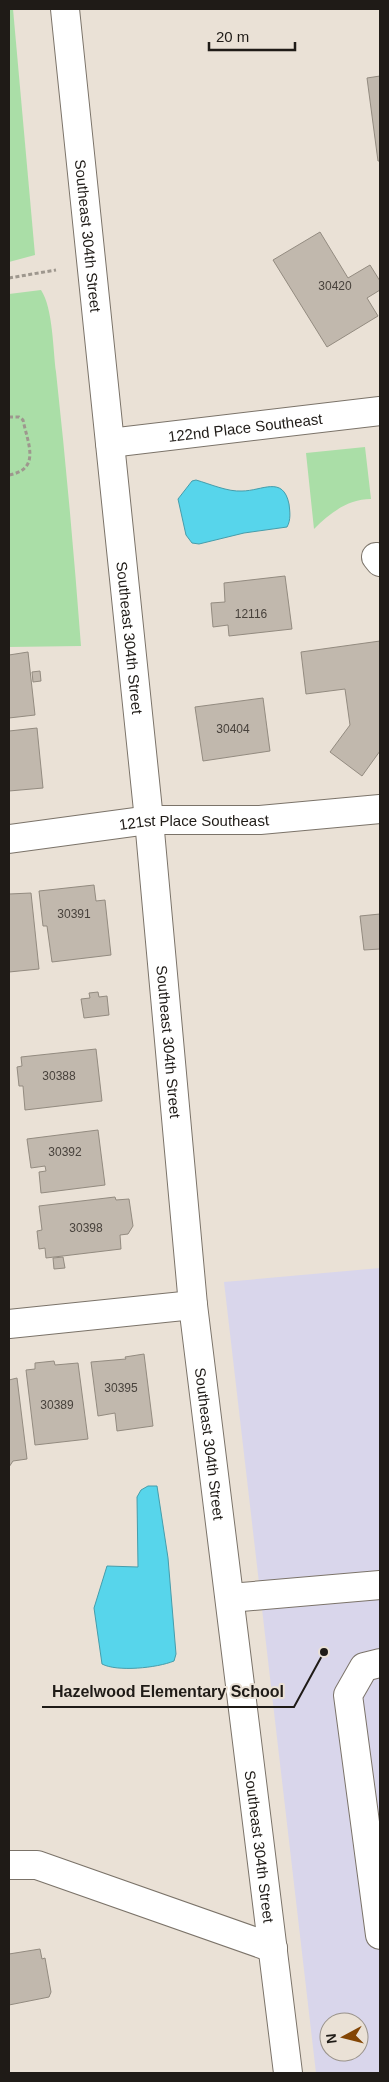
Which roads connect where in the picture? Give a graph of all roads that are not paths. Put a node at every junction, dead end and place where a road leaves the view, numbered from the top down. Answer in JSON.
{"nodes":[{"id":1,"x":65,"y":9,"type":"edge"},
{"id":2,"x":380,"y":411,"type":"edge"},
{"id":3,"x":110,"y":442,"type":"junction"},
{"id":4,"x":380,"y":809,"type":"edge"},
{"id":5,"x":149,"y":820,"type":"junction"},
{"id":6,"x":9,"y":839,"type":"edge"},
{"id":7,"x":194,"y":1305,"type":"junction"},
{"id":8,"x":9,"y":1324,"type":"edge"},
{"id":9,"x":380,"y":1585,"type":"edge"},
{"id":10,"x":230,"y":1598,"type":"junction"},
{"id":11,"x":380,"y":1663,"type":"edge"},
{"id":12,"x":9,"y":1865,"type":"edge"},
{"id":13,"x":378,"y":1885,"type":"edge"},
{"id":14,"x":380,"y":1935,"type":"edge"},
{"id":15,"x":273,"y":1948,"type":"junction"},
{"id":16,"x":288,"y":2073,"type":"edge"}],
"edges":[{"from":1,"to":3,"type":"street","name":"Southeast 304th Street"},
{"from":2,"to":3,"type":"street","name":"122nd Place Southeast"},
{"from":3,"to":5,"type":"street","name":"Southeast 304th Street"},
{"from":4,"to":5,"type":"street","name":"121st Place Southeast"},
{"from":5,"to":6,"type":"street","name":"121st Place Southeast"},
{"from":5,"to":7,"type":"street","name":"Southeast 304th Street"},
{"from":7,"to":8,"type":"street"},
{"from":7,"to":10,"type":"street","name":"Southeast 304th Street"},
{"from":9,"to":10,"type":"street"},
{"from":10,"to":15,"type":"street","name":"Southeast 304th Street"},
{"from":11,"to":13,"type":"street"},
{"from":12,"to":15,"type":"street"},
{"from":13,"to":14,"type":"street"},
{"from":15,"to":16,"type":"street","name":"Southeast 304th Street"}]}
